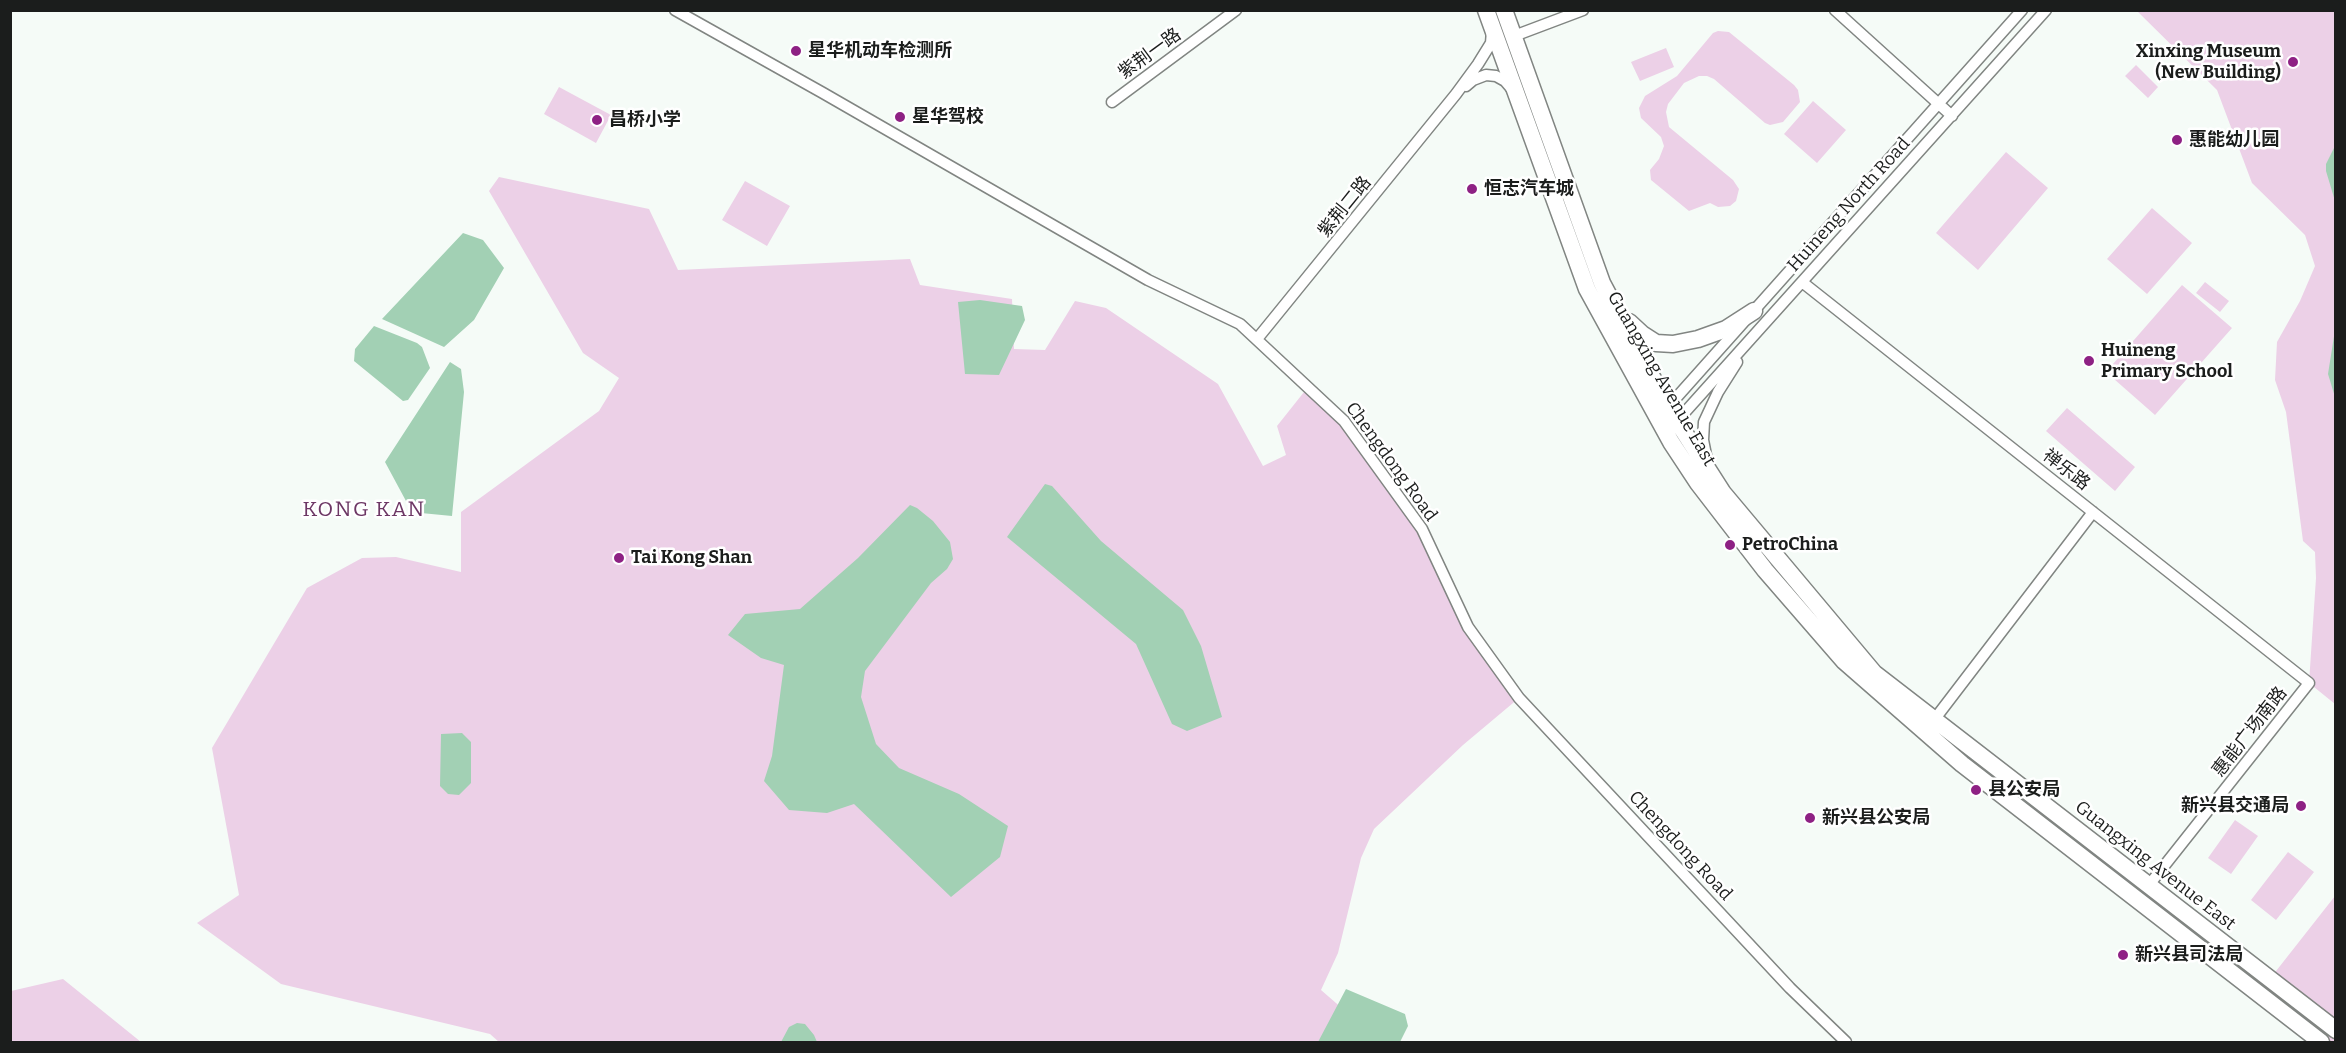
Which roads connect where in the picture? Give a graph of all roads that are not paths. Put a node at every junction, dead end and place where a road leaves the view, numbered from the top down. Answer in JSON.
{"nodes":[{"id":1,"x":675,"y":10,"type":"edge"},
{"id":2,"x":1236,"y":10,"type":"edge"},
{"id":3,"x":1486,"y":10,"type":"edge"},
{"id":4,"x":1504,"y":10,"type":"edge"},
{"id":5,"x":1583,"y":10,"type":"edge"},
{"id":6,"x":1835,"y":10,"type":"edge"},
{"id":7,"x":2022,"y":10,"type":"edge"},
{"id":8,"x":2046,"y":10,"type":"edge"},
{"id":9,"x":1492,"y":27,"type":"junction"},
{"id":10,"x":1514,"y":36,"type":"junction"},
{"id":11,"x":1456,"y":94,"type":"junction"},
{"id":12,"x":1517,"y":95,"type":"junction"},
{"id":13,"x":1112,"y":102,"type":"dead end"},
{"id":14,"x":1938,"y":104,"type":"junction"},
{"id":15,"x":1952,"y":116,"type":"junction"},
{"id":16,"x":1802,"y":282,"type":"junction"},
{"id":17,"x":1618,"y":310,"type":"junction"},
{"id":18,"x":1754,"y":311,"type":"junction"},
{"id":19,"x":1758,"y":331,"type":"junction"},
{"id":20,"x":1257,"y":339,"type":"junction"},
{"id":21,"x":1672,"y":414,"type":"junction"},
{"id":22,"x":1723,"y":493,"type":"junction"},
{"id":23,"x":2093,"y":512,"type":"junction"},
{"id":24,"x":2309,"y":683,"type":"joint"},
{"id":25,"x":1934,"y":720,"type":"junction"},
{"id":26,"x":2149,"y":885,"type":"junction"},
{"id":27,"x":2336,"y":1030,"type":"edge"},
{"id":28,"x":1846,"y":1042,"type":"edge"},
{"id":29,"x":2321,"y":1042,"type":"edge"}],
"edges":[{"from":1,"to":20,"type":"street","name":"Chengdong Road"},
{"from":2,"to":13,"type":"street","name":"紫荆一路"},
{"from":3,"to":9,"type":"highway","name":"Guangxing Avenue East"},
{"from":4,"to":10,"type":"highway","name":"Guangxing Avenue East"},
{"from":5,"to":10,"type":"street"},
{"from":6,"to":14,"type":"street"},
{"from":7,"to":14,"type":"street","name":"Huineng North Road"},
{"from":8,"to":15,"type":"street","name":"Huineng North Road"},
{"from":9,"to":11,"type":"street","name":"紫荆二路"},
{"from":9,"to":12,"type":"highway","name":"Guangxing Avenue East"},
{"from":10,"to":17,"type":"highway","name":"Guangxing Avenue East"},
{"from":11,"to":12,"type":"street","name":"紫荆二路"},
{"from":11,"to":20,"type":"street","name":"紫荆二路"},
{"from":12,"to":29,"type":"highway","name":"Guangxing Avenue East"},
{"from":14,"to":15,"type":"street"},
{"from":14,"to":18,"type":"street","name":"Huineng North Road"},
{"from":15,"to":16,"type":"street","name":"Huineng North Road"},
{"from":16,"to":19,"type":"street","name":"Huineng North Road"},
{"from":16,"to":23,"type":"street","name":"禅乐路"},
{"from":17,"to":18,"type":"highway"},
{"from":17,"to":21,"type":"highway","name":"Guangxing Avenue East"},
{"from":18,"to":21,"type":"street","name":"Huineng North Road"},
{"from":19,"to":21,"type":"street","name":"Huineng North Road"},
{"from":19,"to":22,"type":"street"},
{"from":20,"to":28,"type":"street","name":"Chengdong Road"},
{"from":21,"to":22,"type":"highway","name":"Guangxing Avenue East"},
{"from":22,"to":25,"type":"highway","name":"Guangxing Avenue East"},
{"from":23,"to":24,"type":"street","name":"禅乐路"},
{"from":23,"to":25,"type":"street"},
{"from":24,"to":26,"type":"street","name":"惠能广场南路"},
{"from":25,"to":26,"type":"highway","name":"Guangxing Avenue East"},
{"from":26,"to":27,"type":"highway","name":"Guangxing Avenue East"}]}
